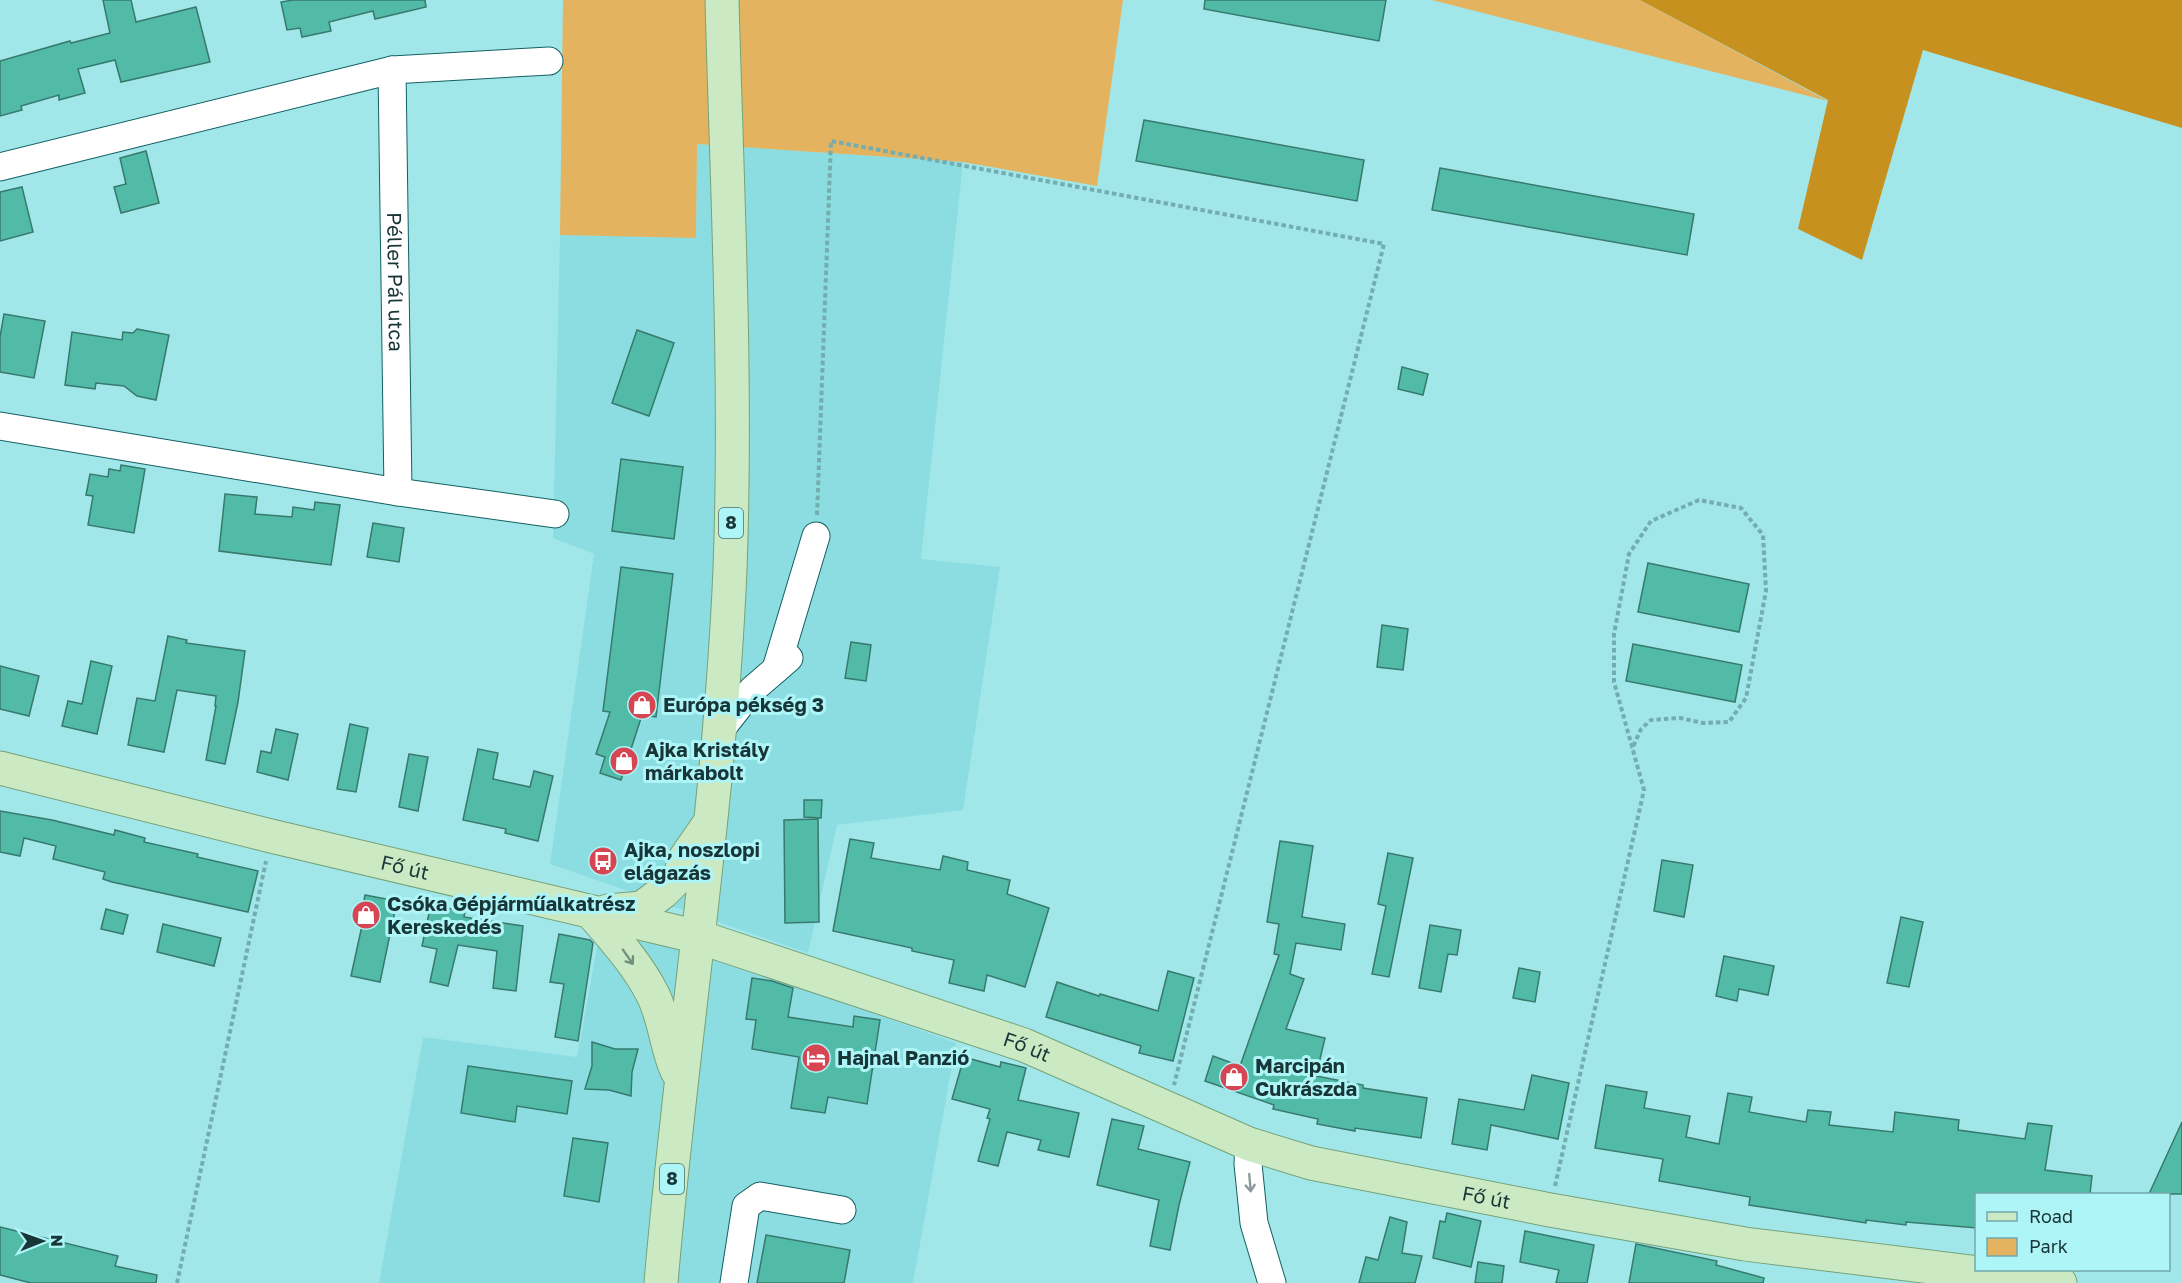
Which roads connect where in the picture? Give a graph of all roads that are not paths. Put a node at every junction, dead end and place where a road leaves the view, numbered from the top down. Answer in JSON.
{"nodes":[{"id":1,"x":722,"y":0,"type":"edge"},
{"id":2,"x":549,"y":61,"type":"dead end"},
{"id":3,"x":392,"y":70,"type":"junction"},
{"id":4,"x":0,"y":167,"type":"edge"},
{"id":5,"x":0,"y":426,"type":"edge"},
{"id":6,"x":398,"y":492,"type":"junction"},
{"id":7,"x":555,"y":514,"type":"dead end"},
{"id":8,"x":816,"y":536,"type":"road end"},
{"id":9,"x":718,"y":733,"type":"junction"},
{"id":10,"x":0,"y":768,"type":"edge"},
{"id":11,"x":710,"y":822,"type":"junction"},
{"id":12,"x":591,"y":912,"type":"junction"},
{"id":13,"x":699,"y":938,"type":"junction"},
{"id":14,"x":682,"y":1080,"type":"junction"},
{"id":15,"x":1249,"y":1144,"type":"junction"},
{"id":16,"x":842,"y":1210,"type":"dead end"},
{"id":17,"x":656,"y":1281,"type":"edge"},
{"id":18,"x":734,"y":1283,"type":"edge"},
{"id":19,"x":1272,"y":1283,"type":"edge"},
{"id":20,"x":2060,"y":1283,"type":"edge"}],
"edges":[{"from":1,"to":9,"type":"main road","number":"8"},
{"from":2,"to":3,"type":"street"},
{"from":3,"to":4,"type":"street"},
{"from":3,"to":6,"type":"street","name":"Péller Pál utca"},
{"from":5,"to":6,"type":"street"},
{"from":6,"to":7,"type":"street"},
{"from":8,"to":9,"type":"street"},
{"from":9,"to":11,"type":"main road","number":"8"},
{"from":10,"to":12,"type":"main road","name":"Fő út"},
{"from":11,"to":12,"type":"main road"},
{"from":11,"to":13,"type":"main road","number":"8"},
{"from":12,"to":13,"type":"main road","name":"Fő út"},
{"from":12,"to":14,"type":"main road","one_way":true},
{"from":13,"to":14,"type":"main road","number":"8"},
{"from":13,"to":15,"type":"main road","name":"Fő út"},
{"from":14,"to":17,"type":"main road","number":"8"},
{"from":15,"to":19,"type":"street","one_way":true},
{"from":15,"to":20,"type":"main road","name":"Fő út"},
{"from":16,"to":18,"type":"street"}]}
